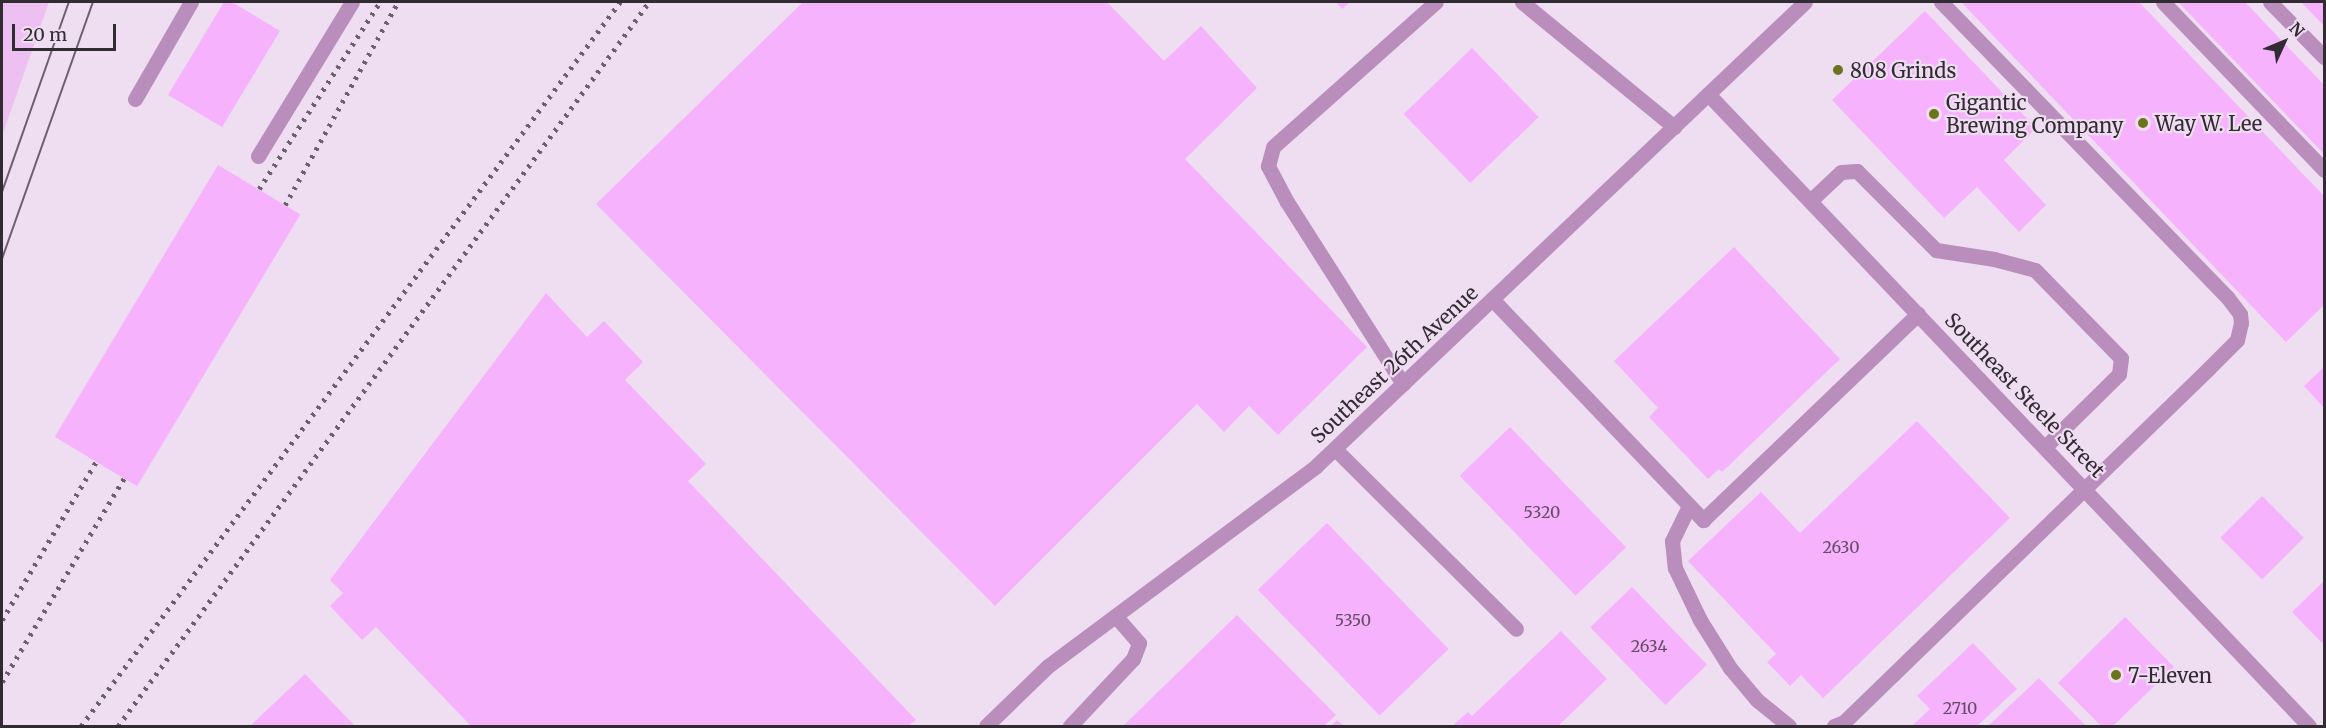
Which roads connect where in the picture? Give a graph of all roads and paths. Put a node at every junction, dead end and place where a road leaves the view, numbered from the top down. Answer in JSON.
{"nodes":[{"id":1,"x":191,"y":2,"type":"edge"},
{"id":2,"x":352,"y":2,"type":"edge"},
{"id":3,"x":1436,"y":2,"type":"edge"},
{"id":4,"x":1522,"y":2,"type":"edge"},
{"id":5,"x":1805,"y":2,"type":"edge"},
{"id":6,"x":1941,"y":2,"type":"edge"},
{"id":7,"x":2163,"y":2,"type":"edge"},
{"id":8,"x":2270,"y":2,"type":"edge"},
{"id":9,"x":2325,"y":57,"type":"edge"},
{"id":10,"x":1708,"y":94,"type":"junction"},
{"id":11,"x":135,"y":99,"type":"dead end"},
{"id":12,"x":1674,"y":127,"type":"junction"},
{"id":13,"x":258,"y":156,"type":"dead end"},
{"id":14,"x":2325,"y":170,"type":"edge"},
{"id":15,"x":1810,"y":201,"type":"junction"},
{"id":16,"x":1492,"y":299,"type":"junction"},
{"id":17,"x":1918,"y":315,"type":"junction"},
{"id":18,"x":1403,"y":384,"type":"junction"},
{"id":19,"x":2045,"y":447,"type":"junction"},
{"id":20,"x":1335,"y":449,"type":"junction"},
{"id":21,"x":2084,"y":488,"type":"junction"},
{"id":22,"x":1689,"y":506,"type":"junction"},
{"id":23,"x":1116,"y":617,"type":"junction"},
{"id":24,"x":1516,"y":628,"type":"dead end"},
{"id":25,"x":986,"y":726,"type":"edge"},
{"id":26,"x":1070,"y":726,"type":"edge"},
{"id":27,"x":1788,"y":726,"type":"edge"},
{"id":28,"x":1834,"y":726,"type":"edge"},
{"id":29,"x":2309,"y":726,"type":"edge"}],
"edges":[{"from":1,"to":11,"type":"street"},
{"from":2,"to":13,"type":"street"},
{"from":3,"to":18,"type":"street"},
{"from":4,"to":12,"type":"street"},
{"from":5,"to":10,"type":"street","name":"Southeast 26th Avenue"},
{"from":6,"to":21,"type":"street"},
{"from":7,"to":14,"type":"street"},
{"from":8,"to":9,"type":"street"},
{"from":10,"to":12,"type":"street","name":"Southeast 26th Avenue"},
{"from":10,"to":15,"type":"street","name":"Southeast Steele Street"},
{"from":12,"to":16,"type":"street","name":"Southeast 26th Avenue"},
{"from":15,"to":17,"type":"street","name":"Southeast Steele Street"},
{"from":15,"to":19,"type":"street"},
{"from":16,"to":18,"type":"street","name":"Southeast 26th Avenue"},
{"from":16,"to":22,"type":"street"},
{"from":17,"to":19,"type":"street","name":"Southeast Steele Street"},
{"from":17,"to":22,"type":"street"},
{"from":18,"to":20,"type":"street","name":"Southeast 26th Avenue"},
{"from":19,"to":21,"type":"street","name":"Southeast Steele Street"},
{"from":20,"to":23,"type":"street","name":"Southeast 26th Avenue"},
{"from":20,"to":24,"type":"street"},
{"from":21,"to":28,"type":"street"},
{"from":21,"to":29,"type":"street","name":"Southeast Steele Street"},
{"from":22,"to":27,"type":"street"},
{"from":23,"to":25,"type":"street","name":"Southeast 26th Avenue"},
{"from":23,"to":26,"type":"street"}]}
